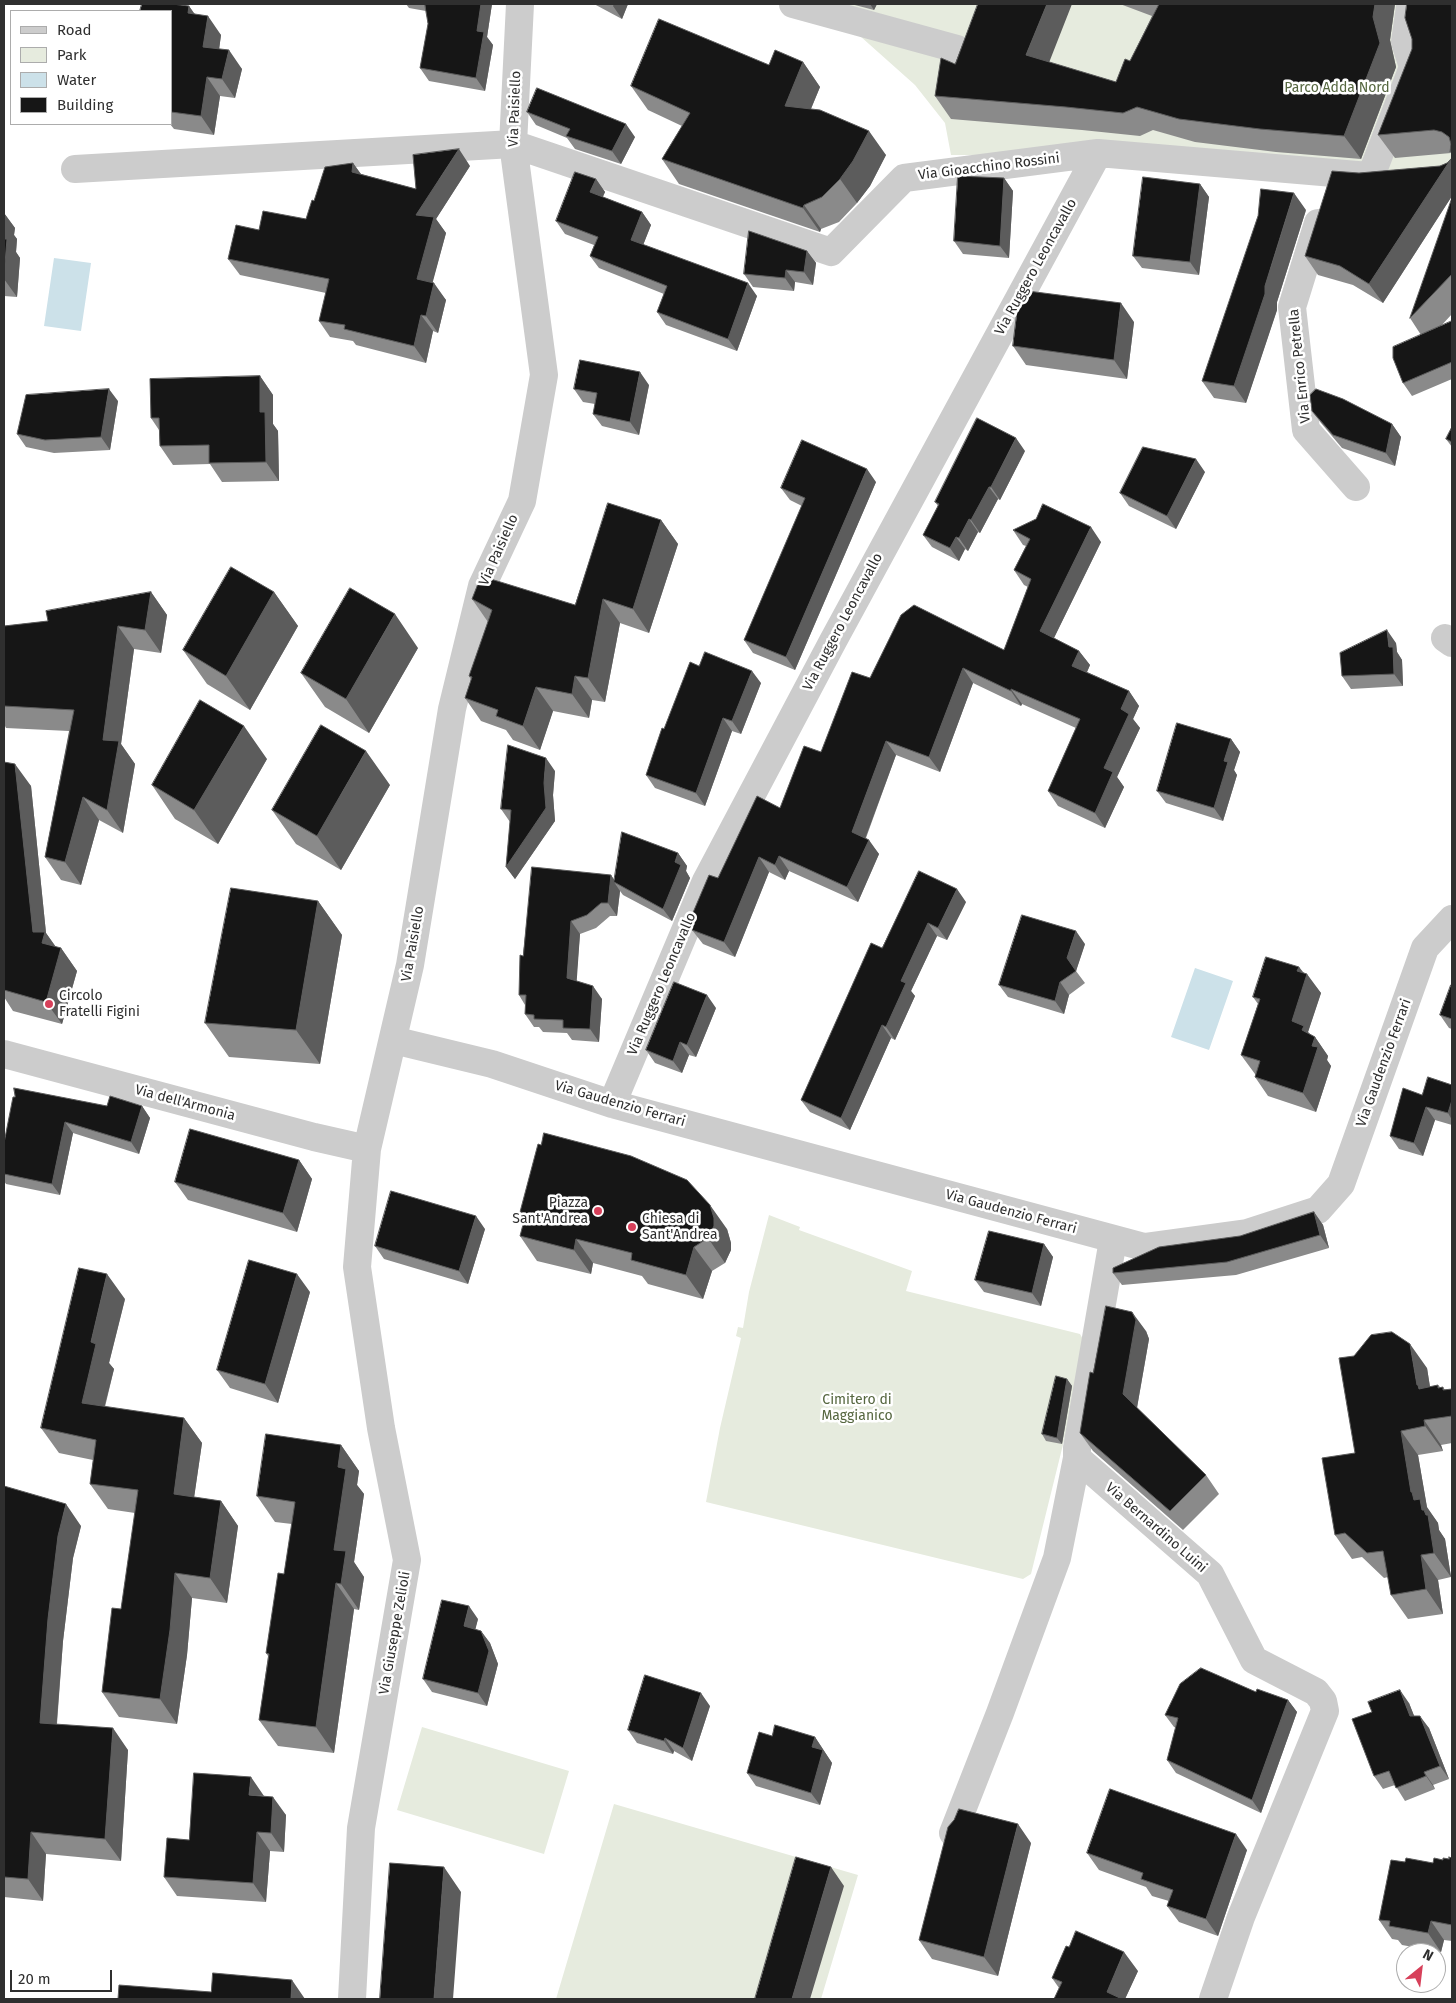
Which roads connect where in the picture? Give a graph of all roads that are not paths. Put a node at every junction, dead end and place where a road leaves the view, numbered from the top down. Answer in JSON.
{"nodes":[{"id":1,"x":520,"y":4,"type":"edge"},
{"id":2,"x":793,"y":4,"type":"edge"},
{"id":3,"x":1412,"y":4,"type":"edge"},
{"id":4,"x":957,"y":50,"type":"dead end"},
{"id":5,"x":513,"y":144,"type":"junction"},
{"id":6,"x":1098,"y":153,"type":"junction"},
{"id":7,"x":75,"y":170,"type":"dead end"},
{"id":8,"x":1398,"y":174,"type":"edge"},
{"id":9,"x":1371,"y":176,"type":"junction"},
{"id":10,"x":1329,"y":189,"type":"junction"},
{"id":11,"x":1356,"y":487,"type":"dead end"},
{"id":12,"x":1452,"y":919,"type":"edge"},
{"id":13,"x":393,"y":1040,"type":"junction"},
{"id":14,"x":4,"y":1054,"type":"edge"},
{"id":15,"x":612,"y":1104,"type":"junction"},
{"id":16,"x":368,"y":1149,"type":"junction"},
{"id":17,"x":1113,"y":1240,"type":"junction"},
{"id":18,"x":1077,"y":1458,"type":"junction"},
{"id":19,"x":953,"y":1834,"type":"edge"},
{"id":20,"x":352,"y":1999,"type":"edge"},
{"id":21,"x":1213,"y":1999,"type":"edge"}],
"edges":[{"from":1,"to":5,"type":"street","name":"Via Paisiello"},
{"from":2,"to":4,"type":"street"},
{"from":3,"to":9,"type":"street"},
{"from":5,"to":6,"type":"street","name":"Via Gioacchino Rossini"},
{"from":5,"to":7,"type":"street"},
{"from":5,"to":13,"type":"street","name":"Via Paisiello"},
{"from":6,"to":10,"type":"street","name":"Via Gioacchino Rossini"},
{"from":6,"to":15,"type":"street","name":"Via Ruggero Leoncavallo"},
{"from":8,"to":9,"type":"street","name":"Via Gioacchino Rossini"},
{"from":9,"to":10,"type":"street","name":"Via Gioacchino Rossini"},
{"from":10,"to":11,"type":"street","name":"Via Enrico Petrella"},
{"from":12,"to":17,"type":"street","name":"Via Gaudenzio Ferrari"},
{"from":13,"to":15,"type":"street","name":"Via Gaudenzio Ferrari"},
{"from":13,"to":16,"type":"street","name":"Via Paisiello"},
{"from":14,"to":16,"type":"street","name":"Via dell'Armonia"},
{"from":15,"to":17,"type":"street","name":"Via Gaudenzio Ferrari"},
{"from":16,"to":20,"type":"street","name":"Via Giuseppe Zelioli"},
{"from":17,"to":18,"type":"street"},
{"from":18,"to":19,"type":"street"},
{"from":18,"to":21,"type":"street","name":"Via Bernardino Luini"}]}
